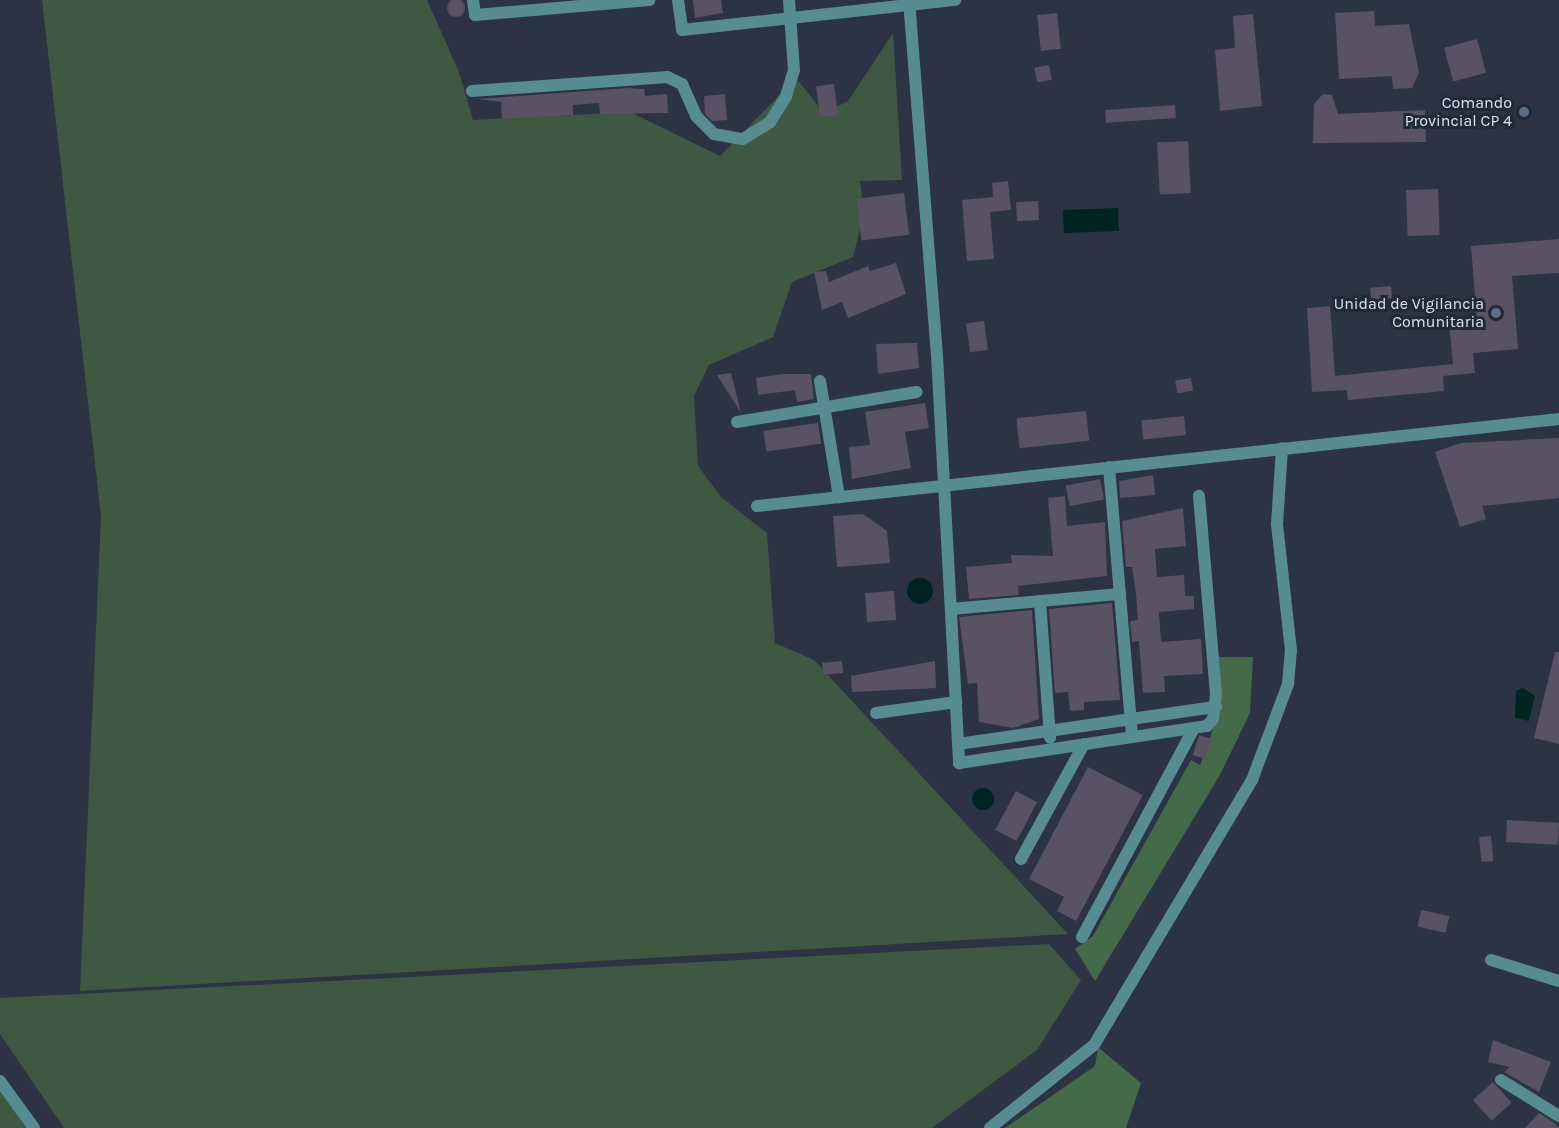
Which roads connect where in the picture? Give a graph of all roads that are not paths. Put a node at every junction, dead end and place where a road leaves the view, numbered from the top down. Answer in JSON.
{"nodes":[{"id":1,"x":473,"y":0,"type":"edge"},
{"id":2,"x":649,"y":0,"type":"edge"},
{"id":3,"x":678,"y":0,"type":"edge"},
{"id":4,"x":789,"y":0,"type":"edge"},
{"id":5,"x":955,"y":0,"type":"edge"},
{"id":6,"x":909,"y":2,"type":"edge"},
{"id":7,"x":569,"y":3,"type":"edge"},
{"id":8,"x":792,"y":18,"type":"junction"},
{"id":9,"x":472,"y":91,"type":"dead end"},
{"id":10,"x":820,"y":381,"type":"dead end"},
{"id":11,"x":917,"y":392,"type":"dead end"},
{"id":12,"x":824,"y":407,"type":"junction"},
{"id":13,"x":1559,"y":418,"type":"edge"},
{"id":14,"x":737,"y":422,"type":"dead end"},
{"id":15,"x":1278,"y":448,"type":"junction"},
{"id":16,"x":1109,"y":467,"type":"junction"},
{"id":17,"x":943,"y":485,"type":"junction"},
{"id":18,"x":1199,"y":496,"type":"dead end"},
{"id":19,"x":839,"y":497,"type":"junction"},
{"id":20,"x":757,"y":506,"type":"dead end"},
{"id":21,"x":1120,"y":594,"type":"junction"},
{"id":22,"x":1040,"y":602,"type":"junction"},
{"id":23,"x":951,"y":609,"type":"junction"},
{"id":24,"x":956,"y":702,"type":"junction"},
{"id":25,"x":1216,"y":708,"type":"junction"},
{"id":26,"x":876,"y":713,"type":"dead end"},
{"id":27,"x":1131,"y":720,"type":"junction"},
{"id":28,"x":1194,"y":728,"type":"junction"},
{"id":29,"x":1049,"y":731,"type":"junction"},
{"id":30,"x":1132,"y":737,"type":"junction"},
{"id":31,"x":958,"y":744,"type":"junction"},
{"id":32,"x":1084,"y":744,"type":"junction"},
{"id":33,"x":1050,"y":750,"type":"junction"},
{"id":34,"x":1021,"y":859,"type":"dead end"},
{"id":35,"x":1082,"y":937,"type":"dead end"},
{"id":36,"x":1491,"y":960,"type":"dead end"},
{"id":37,"x":1559,"y":981,"type":"edge"},
{"id":38,"x":1501,"y":1080,"type":"dead end"},
{"id":39,"x":0,"y":1081,"type":"edge"},
{"id":40,"x":1559,"y":1116,"type":"edge"},
{"id":41,"x":34,"y":1128,"type":"edge"},
{"id":42,"x":990,"y":1128,"type":"edge"}],
"edges":[{"from":1,"to":7,"type":"street"},
{"from":2,"to":7,"type":"street"},
{"from":3,"to":8,"type":"street"},
{"from":4,"to":8,"type":"street"},
{"from":5,"to":6,"type":"street"},
{"from":6,"to":8,"type":"street"},
{"from":6,"to":17,"type":"street"},
{"from":8,"to":9,"type":"street"},
{"from":10,"to":12,"type":"street"},
{"from":11,"to":12,"type":"street"},
{"from":12,"to":14,"type":"street"},
{"from":12,"to":19,"type":"street"},
{"from":13,"to":15,"type":"street"},
{"from":15,"to":16,"type":"street"},
{"from":15,"to":42,"type":"street"},
{"from":16,"to":17,"type":"street"},
{"from":16,"to":21,"type":"street"},
{"from":17,"to":19,"type":"street"},
{"from":17,"to":23,"type":"street"},
{"from":18,"to":25,"type":"street"},
{"from":19,"to":20,"type":"street"},
{"from":21,"to":22,"type":"street"},
{"from":21,"to":27,"type":"street"},
{"from":22,"to":23,"type":"street"},
{"from":22,"to":29,"type":"street"},
{"from":23,"to":24,"type":"street"},
{"from":24,"to":26,"type":"street"},
{"from":24,"to":31,"type":"street"},
{"from":25,"to":27,"type":"street"},
{"from":25,"to":28,"type":"street"},
{"from":27,"to":29,"type":"street"},
{"from":27,"to":30,"type":"street"},
{"from":28,"to":30,"type":"street"},
{"from":28,"to":35,"type":"street"},
{"from":29,"to":31,"type":"street"},
{"from":29,"to":33,"type":"street"},
{"from":30,"to":32,"type":"street"},
{"from":31,"to":33,"type":"street"},
{"from":32,"to":33,"type":"street"},
{"from":32,"to":34,"type":"street"},
{"from":36,"to":37,"type":"street"},
{"from":38,"to":40,"type":"street"},
{"from":39,"to":41,"type":"street"}]}
